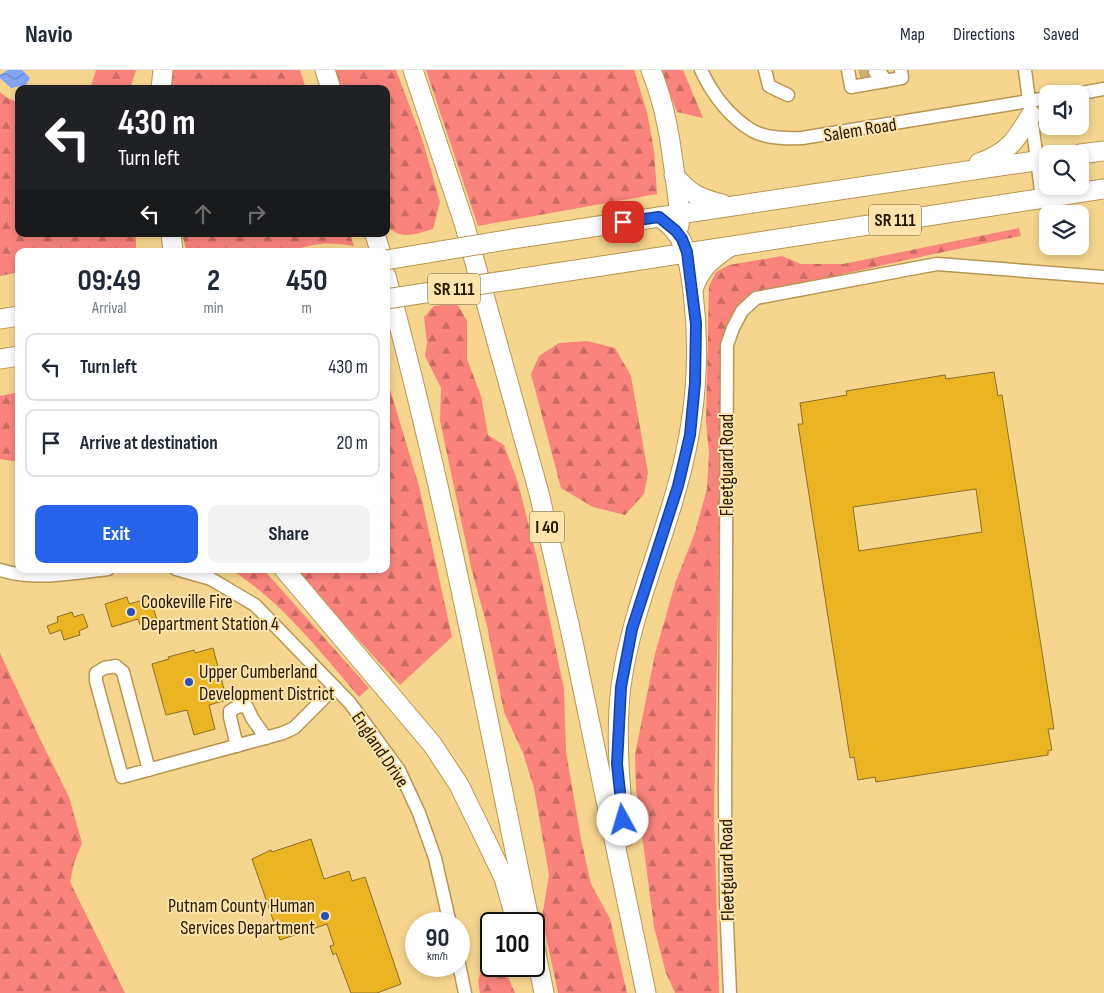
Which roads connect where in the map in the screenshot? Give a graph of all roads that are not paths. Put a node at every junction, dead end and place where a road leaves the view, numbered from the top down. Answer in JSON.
{"nodes":[{"id":1,"x":163,"y":70,"type":"edge"},
{"id":2,"x":325,"y":70,"type":"edge"},
{"id":3,"x":413,"y":70,"type":"edge"},
{"id":4,"x":651,"y":70,"type":"edge"},
{"id":5,"x":701,"y":70,"type":"edge"},
{"id":6,"x":766,"y":70,"type":"edge"},
{"id":7,"x":901,"y":70,"type":"edge"},
{"id":8,"x":1025,"y":70,"type":"edge"},
{"id":9,"x":875,"y":72,"type":"dead end"},
{"id":10,"x":855,"y":77,"type":"edge"},
{"id":11,"x":886,"y":81,"type":"junction"},
{"id":12,"x":161,"y":85,"type":"edge"},
{"id":13,"x":330,"y":85,"type":"edge"},
{"id":14,"x":1104,"y":89,"type":"edge"},
{"id":15,"x":1089,"y":92,"type":"edge"},
{"id":16,"x":788,"y":95,"type":"dead end"},
{"id":17,"x":1039,"y":103,"type":"edge"},
{"id":18,"x":1030,"y":108,"type":"junction"},
{"id":19,"x":1039,"y":145,"type":"edge"},
{"id":20,"x":1103,"y":151,"type":"edge"},
{"id":21,"x":1089,"y":153,"type":"edge"},
{"id":22,"x":1039,"y":161,"type":"edge"},
{"id":23,"x":943,"y":174,"type":"junction"},
{"id":24,"x":674,"y":175,"type":"junction"},
{"id":25,"x":1104,"y":189,"type":"edge"},
{"id":26,"x":1042,"y":195,"type":"edge"},
{"id":27,"x":1042,"y":198,"type":"junction"},
{"id":28,"x":731,"y":205,"type":"junction"},
{"id":29,"x":680,"y":214,"type":"junction"},
{"id":30,"x":659,"y":217,"type":"junction"},
{"id":31,"x":677,"y":233,"type":"junction"},
{"id":32,"x":732,"y":246,"type":"junction"},
{"id":33,"x":687,"y":252,"type":"junction"},
{"id":34,"x":649,"y":258,"type":"junction"},
{"id":35,"x":390,"y":259,"type":"edge"},
{"id":36,"x":1104,"y":277,"type":"edge"},
{"id":37,"x":390,"y":290,"type":"edge"},
{"id":38,"x":692,"y":290,"type":"junction"},
{"id":39,"x":390,"y":298,"type":"edge"},
{"id":40,"x":15,"y":317,"type":"edge"},
{"id":41,"x":0,"y":319,"type":"edge"},
{"id":42,"x":15,"y":357,"type":"edge"},
{"id":43,"x":0,"y":359,"type":"edge"},
{"id":44,"x":0,"y":570,"type":"edge"},
{"id":45,"x":74,"y":573,"type":"edge"},
{"id":46,"x":192,"y":573,"type":"edge"},
{"id":47,"x":287,"y":573,"type":"edge"},
{"id":48,"x":335,"y":687,"type":"junction"},
{"id":49,"x":266,"y":738,"type":"junction"},
{"id":50,"x":237,"y":746,"type":"junction"},
{"id":51,"x":150,"y":770,"type":"junction"},
{"id":52,"x":447,"y":912,"type":"edge"},
{"id":53,"x":514,"y":912,"type":"edge"},
{"id":54,"x":528,"y":912,"type":"edge"},
{"id":55,"x":634,"y":932,"type":"junction"},
{"id":56,"x":462,"y":977,"type":"edge"},
{"id":57,"x":533,"y":977,"type":"edge"},
{"id":58,"x":541,"y":977,"type":"edge"},
{"id":59,"x":465,"y":993,"type":"edge"},
{"id":60,"x":538,"y":993,"type":"edge"},
{"id":61,"x":544,"y":993,"type":"edge"},
{"id":62,"x":646,"y":993,"type":"edge"},
{"id":63,"x":730,"y":993,"type":"edge"}],
"edges":[{"from":1,"to":12,"type":"highway"},
{"from":2,"to":13,"type":"highway"},
{"from":3,"to":55,"type":"highway","number":"I 40"},
{"from":4,"to":24,"type":"highway"},
{"from":5,"to":18,"type":"street","name":"Salem Road"},
{"from":6,"to":16,"type":"street"},
{"from":7,"to":11,"type":"street"},
{"from":8,"to":18,"type":"street"},
{"from":9,"to":11,"type":"street"},
{"from":10,"to":11,"type":"street"},
{"from":14,"to":15,"type":"street"},
{"from":17,"to":18,"type":"street","name":"Salem Road"},
{"from":18,"to":19,"type":"street"},
{"from":18,"to":23,"type":"highway"},
{"from":20,"to":21,"type":"highway"},
{"from":22,"to":23,"type":"highway","number":"SR 111"},
{"from":23,"to":28,"type":"highway","number":"SR 111"},
{"from":24,"to":28,"type":"highway"},
{"from":24,"to":29,"type":"highway"},
{"from":25,"to":27,"type":"highway","number":"SR 111"},
{"from":26,"to":27,"type":"street"},
{"from":27,"to":32,"type":"highway","number":"SR 111"},
{"from":28,"to":29,"type":"highway","number":"SR 111"},
{"from":29,"to":30,"type":"highway","number":"SR 111"},
{"from":29,"to":31,"type":"highway"},
{"from":30,"to":31,"type":"highway"},
{"from":30,"to":35,"type":"highway","number":"SR 111","bridge":true},
{"from":31,"to":33,"type":"highway"},
{"from":31,"to":34,"type":"highway"},
{"from":32,"to":33,"type":"highway","number":"SR 111"},
{"from":32,"to":38,"type":"highway"},
{"from":33,"to":34,"type":"highway","number":"SR 111"},
{"from":33,"to":38,"type":"highway"},
{"from":34,"to":39,"type":"highway","number":"SR 111","bridge":true},
{"from":36,"to":63,"type":"street","name":"Fleetguard Road"},
{"from":37,"to":54,"type":"highway"},
{"from":38,"to":55,"type":"highway"},
{"from":40,"to":41,"type":"highway"},
{"from":42,"to":43,"type":"highway"},
{"from":44,"to":45,"type":"street"},
{"from":46,"to":48,"type":"street","name":"England Drive"},
{"from":47,"to":53,"type":"highway"},
{"from":48,"to":49,"type":"street"},
{"from":48,"to":52,"type":"street","name":"England Drive"},
{"from":49,"to":50,"type":"street"},
{"from":49,"to":50,"type":"street"},
{"from":50,"to":51,"type":"street"},
{"from":51,"to":51,"type":"street"},
{"from":55,"to":62,"type":"highway","number":"I 40"},
{"from":56,"to":59,"type":"street"},
{"from":57,"to":60,"type":"highway"},
{"from":58,"to":61,"type":"highway"}]}
